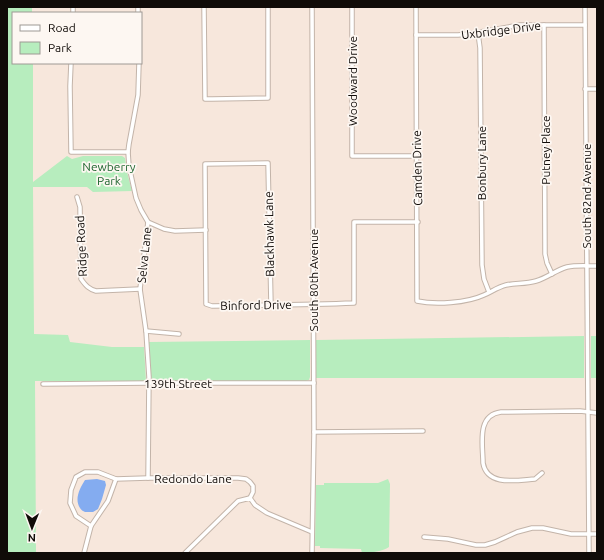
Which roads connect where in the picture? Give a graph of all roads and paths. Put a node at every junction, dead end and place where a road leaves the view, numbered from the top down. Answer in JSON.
{"nodes":[{"id":1,"x":204,"y":7,"type":"edge"},
{"id":2,"x":268,"y":7,"type":"edge"},
{"id":3,"x":312,"y":7,"type":"edge"},
{"id":4,"x":352,"y":7,"type":"edge"},
{"id":5,"x":416,"y":7,"type":"edge"},
{"id":6,"x":584,"y":7,"type":"edge"},
{"id":7,"x":544,"y":25,"type":"junction"},
{"id":8,"x":585,"y":25,"type":"junction"},
{"id":9,"x":478,"y":33,"type":"junction"},
{"id":10,"x":416,"y":35,"type":"junction"},
{"id":11,"x":71,"y":64,"type":"edge"},
{"id":12,"x":139,"y":64,"type":"edge"},
{"id":13,"x":585,"y":89,"type":"junction"},
{"id":14,"x":597,"y":89,"type":"edge"},
{"id":15,"x":128,"y":152,"type":"junction"},
{"id":16,"x":417,"y":156,"type":"junction"},
{"id":17,"x":77,"y":197,"type":"dead end"},
{"id":18,"x":148,"y":222,"type":"junction"},
{"id":19,"x":418,"y":222,"type":"junction"},
{"id":20,"x":206,"y":230,"type":"junction"},
{"id":21,"x":587,"y":266,"type":"junction"},
{"id":22,"x":597,"y":266,"type":"edge"},
{"id":23,"x":552,"y":274,"type":"junction"},
{"id":24,"x":140,"y":288,"type":"junction"},
{"id":25,"x":489,"y":292,"type":"junction"},
{"id":26,"x":271,"y":305,"type":"junction"},
{"id":27,"x":313,"y":305,"type":"junction"},
{"id":28,"x":146,"y":331,"type":"junction"},
{"id":29,"x":179,"y":334,"type":"dead end"},
{"id":30,"x":149,"y":383,"type":"junction"},
{"id":31,"x":314,"y":383,"type":"junction"},
{"id":32,"x":43,"y":384,"type":"dead end"},
{"id":33,"x":588,"y":412,"type":"junction"},
{"id":34,"x":597,"y":413,"type":"edge"},
{"id":35,"x":423,"y":431,"type":"dead end"},
{"id":36,"x":314,"y":432,"type":"junction"},
{"id":37,"x":542,"y":473,"type":"dead end"},
{"id":38,"x":148,"y":478,"type":"junction"},
{"id":39,"x":116,"y":480,"type":"junction"},
{"id":40,"x":250,"y":498,"type":"junction"},
{"id":41,"x":91,"y":526,"type":"junction"},
{"id":42,"x":312,"y":532,"type":"junction"},
{"id":43,"x":589,"y":534,"type":"junction"},
{"id":44,"x":597,"y":534,"type":"edge"},
{"id":45,"x":424,"y":537,"type":"dead end"},
{"id":46,"x":84,"y":553,"type":"edge"},
{"id":47,"x":185,"y":553,"type":"edge"},
{"id":48,"x":312,"y":553,"type":"edge"},
{"id":49,"x":589,"y":553,"type":"edge"}],
"edges":[{"from":1,"to":2,"type":"street"},
{"from":3,"to":27,"type":"street","name":"South 80th Avenue"},
{"from":4,"to":16,"type":"street","name":"Woodward Drive"},
{"from":5,"to":10,"type":"street","name":"Camden Drive"},
{"from":6,"to":8,"type":"street","name":"South 82nd Avenue"},
{"from":7,"to":8,"type":"street","name":"Uxbridge Drive"},
{"from":7,"to":9,"type":"street","name":"Uxbridge Drive"},
{"from":7,"to":23,"type":"street","name":"Putney Place"},
{"from":8,"to":13,"type":"street","name":"South 82nd Avenue"},
{"from":9,"to":10,"type":"street","name":"Uxbridge Drive"},
{"from":9,"to":25,"type":"street","name":"Bonbury Lane"},
{"from":10,"to":16,"type":"street","name":"Camden Drive"},
{"from":11,"to":15,"type":"street"},
{"from":12,"to":15,"type":"street","name":"Selva Lane"},
{"from":13,"to":14,"type":"street"},
{"from":13,"to":21,"type":"street","name":"South 82nd Avenue"},
{"from":15,"to":18,"type":"street","name":"Selva Lane"},
{"from":16,"to":19,"type":"street","name":"Camden Drive"},
{"from":17,"to":24,"type":"street","name":"Ridge Road"},
{"from":18,"to":20,"type":"street"},
{"from":18,"to":24,"type":"street","name":"Selva Lane"},
{"from":19,"to":25,"type":"street","name":"Camden Drive"},
{"from":19,"to":27,"type":"street","name":"Binford Drive"},
{"from":20,"to":26,"type":"street","name":"Binford Drive"},
{"from":20,"to":26,"type":"street","name":"Blackhawk Lane"},
{"from":21,"to":22,"type":"street"},
{"from":21,"to":23,"type":"street"},
{"from":21,"to":33,"type":"street","name":"South 82nd Avenue"},
{"from":23,"to":25,"type":"street"},
{"from":24,"to":28,"type":"street","name":"Selva Lane"},
{"from":26,"to":27,"type":"street","name":"Binford Drive"},
{"from":27,"to":31,"type":"street","name":"South 80th Avenue"},
{"from":28,"to":29,"type":"street"},
{"from":28,"to":30,"type":"street","name":"Selva Lane"},
{"from":30,"to":31,"type":"street","name":"139th Street"},
{"from":30,"to":32,"type":"street","name":"139th Street"},
{"from":30,"to":38,"type":"street","name":"Selva Lane"},
{"from":31,"to":36,"type":"street","name":"South 80th Avenue"},
{"from":33,"to":34,"type":"street"},
{"from":33,"to":37,"type":"street"},
{"from":33,"to":43,"type":"street","name":"South 82nd Avenue"},
{"from":35,"to":36,"type":"street"},
{"from":36,"to":42,"type":"street","name":"South 80th Avenue"},
{"from":38,"to":39,"type":"street","name":"Redondo Lane"},
{"from":38,"to":40,"type":"street","name":"Redondo Lane"},
{"from":39,"to":41,"type":"street"},
{"from":39,"to":41,"type":"street","name":"Redondo Lane"},
{"from":40,"to":42,"type":"street"},
{"from":40,"to":47,"type":"street"},
{"from":41,"to":46,"type":"street"},
{"from":42,"to":48,"type":"street","name":"South 80th Avenue"},
{"from":43,"to":44,"type":"street"},
{"from":43,"to":45,"type":"street"},
{"from":43,"to":49,"type":"street","name":"South 82nd Avenue"}]}
